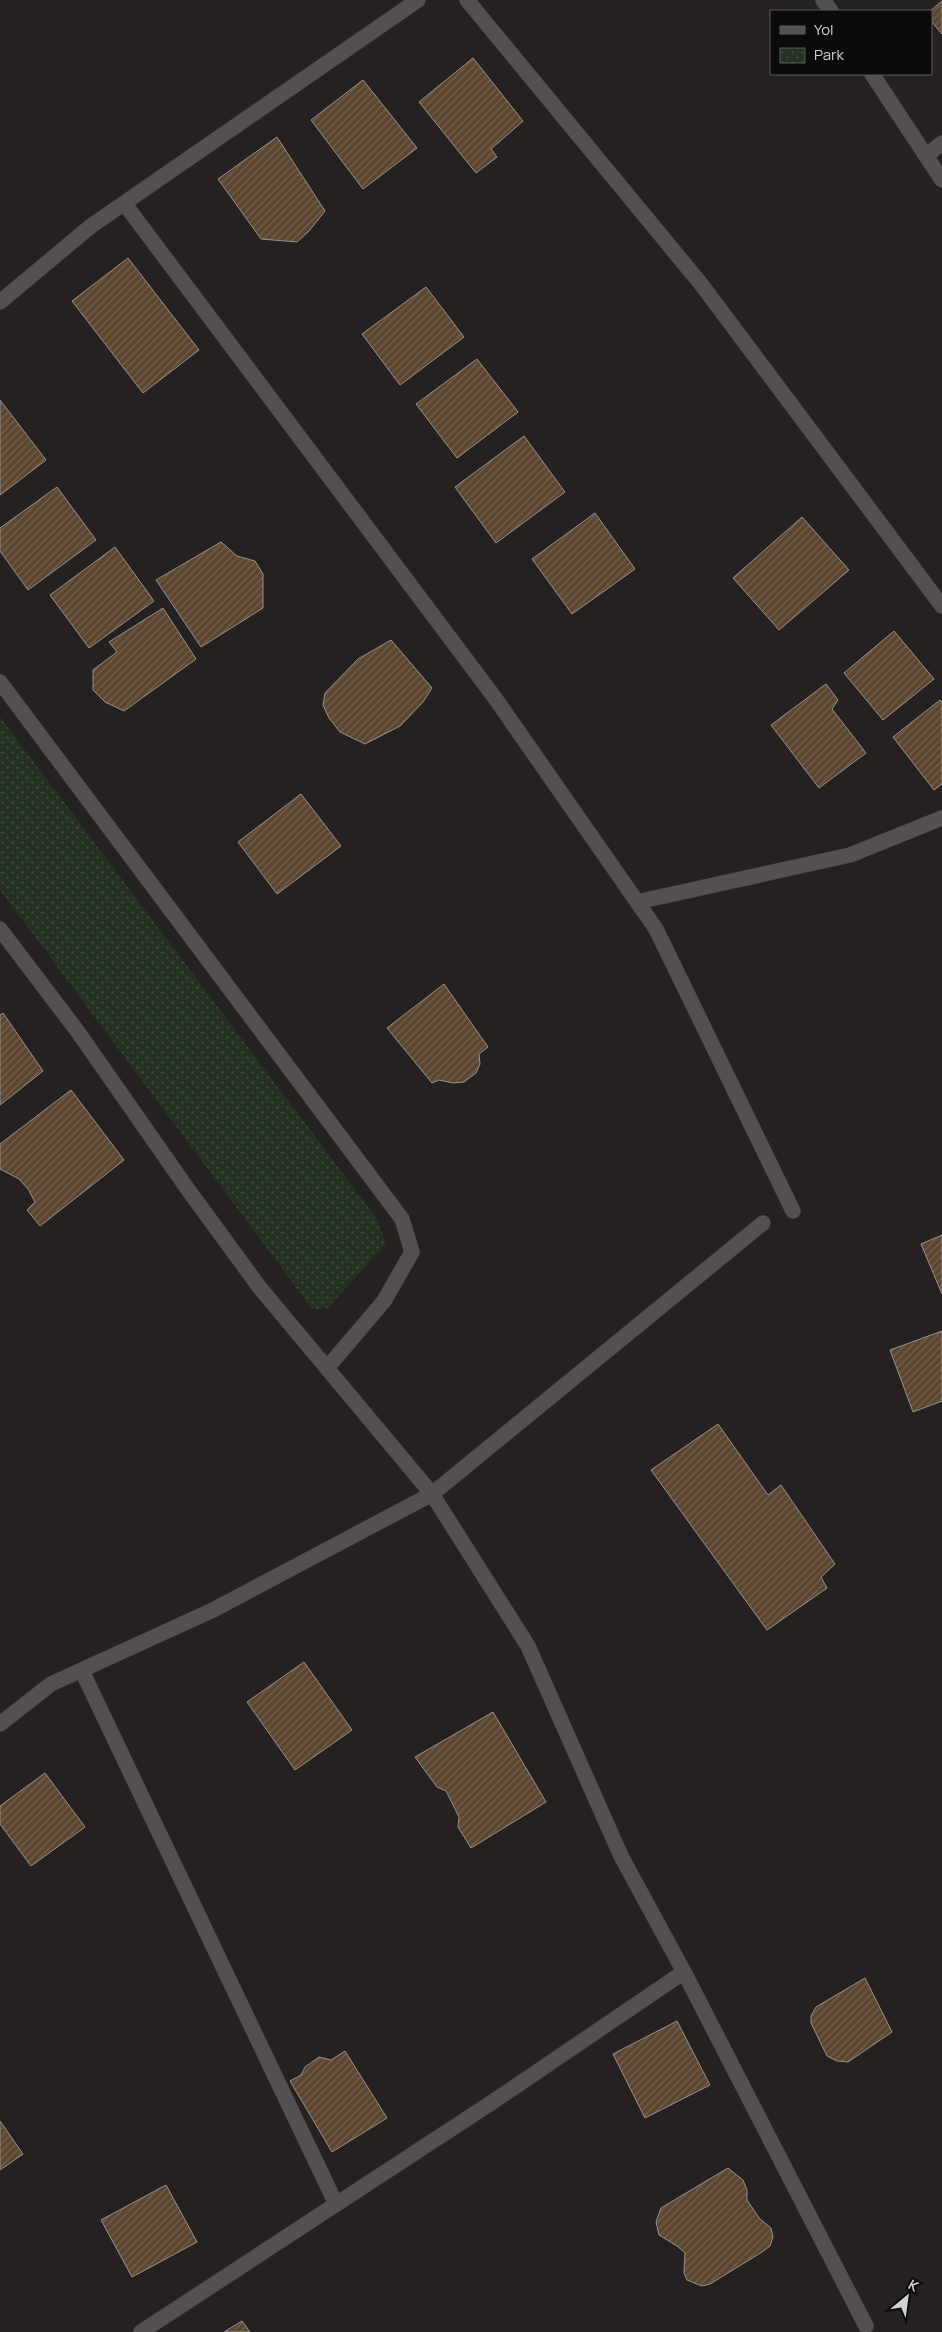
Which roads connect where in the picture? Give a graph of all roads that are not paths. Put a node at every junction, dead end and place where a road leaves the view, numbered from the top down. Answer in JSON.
{"nodes":[{"id":1,"x":418,"y":0,"type":"edge"},
{"id":2,"x":467,"y":0,"type":"edge"},
{"id":3,"x":873,"y":75,"type":"edge"},
{"id":4,"x":942,"y":143,"type":"edge"},
{"id":5,"x":926,"y":156,"type":"junction"},
{"id":6,"x":942,"y":180,"type":"edge"},
{"id":7,"x":124,"y":203,"type":"junction"},
{"id":8,"x":0,"y":302,"type":"edge"},
{"id":9,"x":942,"y":606,"type":"edge"},
{"id":10,"x":0,"y":682,"type":"edge"},
{"id":11,"x":942,"y":818,"type":"edge"},
{"id":12,"x":637,"y":902,"type":"junction"},
{"id":13,"x":0,"y":929,"type":"edge"},
{"id":14,"x":793,"y":1211,"type":"dead end"},
{"id":15,"x":763,"y":1223,"type":"dead end"},
{"id":16,"x":327,"y":1368,"type":"junction"},
{"id":17,"x":432,"y":1494,"type":"junction"},
{"id":18,"x":82,"y":1670,"type":"junction"},
{"id":19,"x":0,"y":1724,"type":"edge"},
{"id":20,"x":684,"y":1972,"type":"junction"},
{"id":21,"x":336,"y":2204,"type":"junction"},
{"id":22,"x":866,"y":2326,"type":"dead end"},
{"id":23,"x":141,"y":2332,"type":"edge"}],
"edges":[{"from":1,"to":7,"type":"street"},
{"from":2,"to":9,"type":"street"},
{"from":3,"to":5,"type":"street"},
{"from":4,"to":5,"type":"street"},
{"from":5,"to":6,"type":"street"},
{"from":7,"to":8,"type":"street"},
{"from":7,"to":12,"type":"street"},
{"from":10,"to":16,"type":"street"},
{"from":11,"to":12,"type":"street"},
{"from":12,"to":14,"type":"street"},
{"from":13,"to":16,"type":"street"},
{"from":15,"to":17,"type":"street"},
{"from":16,"to":17,"type":"street"},
{"from":17,"to":18,"type":"street"},
{"from":17,"to":20,"type":"street"},
{"from":18,"to":19,"type":"street"},
{"from":18,"to":21,"type":"street"},
{"from":20,"to":21,"type":"street"},
{"from":20,"to":22,"type":"street"},
{"from":21,"to":23,"type":"street"}]}
